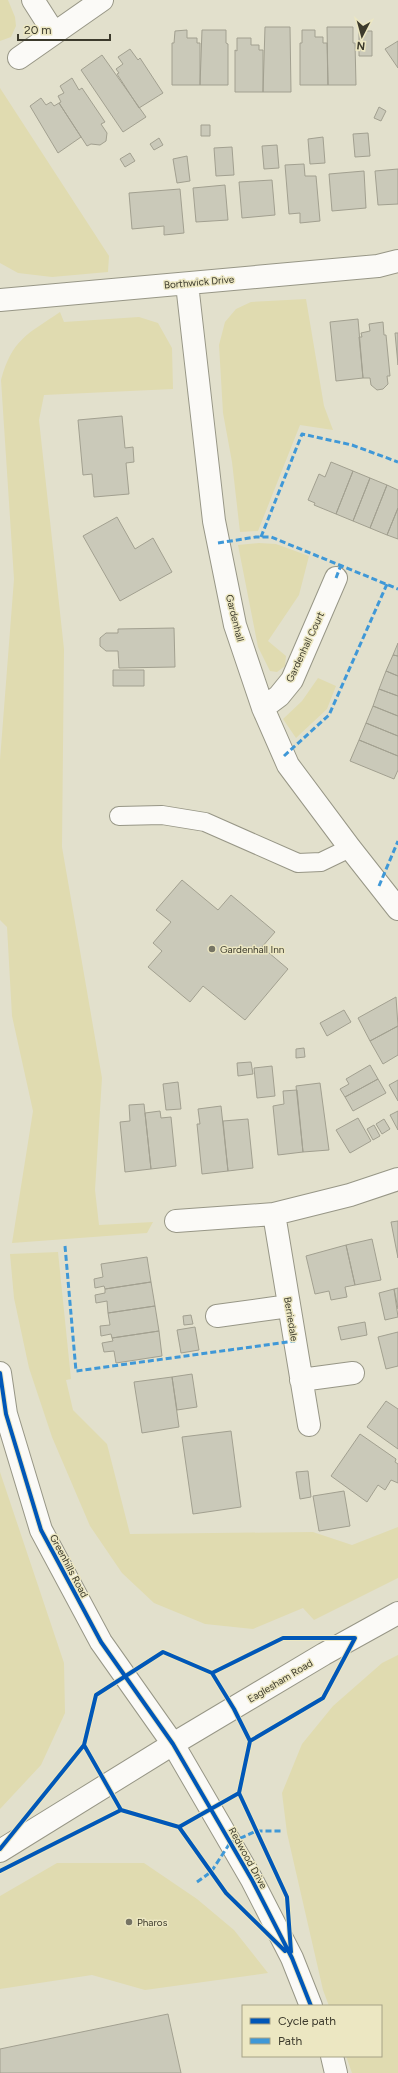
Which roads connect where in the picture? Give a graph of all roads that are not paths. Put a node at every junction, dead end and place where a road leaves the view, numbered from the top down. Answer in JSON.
{"nodes":[{"id":1,"x":33,"y":0,"type":"edge"},
{"id":2,"x":102,"y":0,"type":"edge"},
{"id":3,"x":54,"y":33,"type":"junction"},
{"id":4,"x":19,"y":58,"type":"dead end"},
{"id":5,"x":398,"y":261,"type":"edge"},
{"id":6,"x":187,"y":284,"type":"junction"},
{"id":7,"x":0,"y":300,"type":"edge"},
{"id":8,"x":336,"y":578,"type":"dead end"},
{"id":9,"x":263,"y":708,"type":"junction"},
{"id":10,"x":119,"y":816,"type":"dead end"},
{"id":11,"x":350,"y":848,"type":"junction"},
{"id":12,"x":398,"y":909,"type":"edge"},
{"id":13,"x":398,"y":1180,"type":"edge"},
{"id":14,"x":274,"y":1214,"type":"junction"},
{"id":15,"x":176,"y":1221,"type":"dead end"},
{"id":16,"x":289,"y":1306,"type":"junction"},
{"id":17,"x":217,"y":1316,"type":"dead end"},
{"id":18,"x":353,"y":1372,"type":"dead end"},
{"id":19,"x":0,"y":1373,"type":"edge"},
{"id":20,"x":302,"y":1380,"type":"junction"},
{"id":21,"x":309,"y":1425,"type":"dead end"},
{"id":22,"x":398,"y":1613,"type":"edge"},
{"id":23,"x":173,"y":1744,"type":"junction"},
{"id":24,"x":0,"y":1851,"type":"edge"},
{"id":25,"x":311,"y":2005,"type":"edge"},
{"id":26,"x":332,"y":2057,"type":"edge"},
{"id":27,"x":336,"y":2073,"type":"edge"}],
"edges":[{"from":1,"to":3,"type":"street"},
{"from":2,"to":3,"type":"street"},
{"from":3,"to":4,"type":"street"},
{"from":5,"to":6,"type":"street","name":"Borthwick Drive"},
{"from":6,"to":7,"type":"street","name":"Borthwick Drive"},
{"from":6,"to":9,"type":"street","name":"Gardenhall"},
{"from":8,"to":9,"type":"street","name":"Gardenhall Court"},
{"from":9,"to":11,"type":"street","name":"Gardenhall"},
{"from":10,"to":11,"type":"lane"},
{"from":11,"to":12,"type":"street","name":"Gardenhall"},
{"from":13,"to":14,"type":"street"},
{"from":14,"to":15,"type":"street"},
{"from":14,"to":16,"type":"street","name":"Berriedale"},
{"from":16,"to":17,"type":"street"},
{"from":16,"to":20,"type":"street","name":"Berriedale"},
{"from":18,"to":20,"type":"street"},
{"from":19,"to":23,"type":"street","name":"Greenhills Road"},
{"from":20,"to":21,"type":"street","name":"Berriedale"},
{"from":22,"to":23,"type":"street","name":"Eaglesham Road"},
{"from":23,"to":24,"type":"street","name":"Eaglesham Road"},
{"from":23,"to":25,"type":"street","name":"Redwood Drive"},
{"from":26,"to":27,"type":"street"}]}
